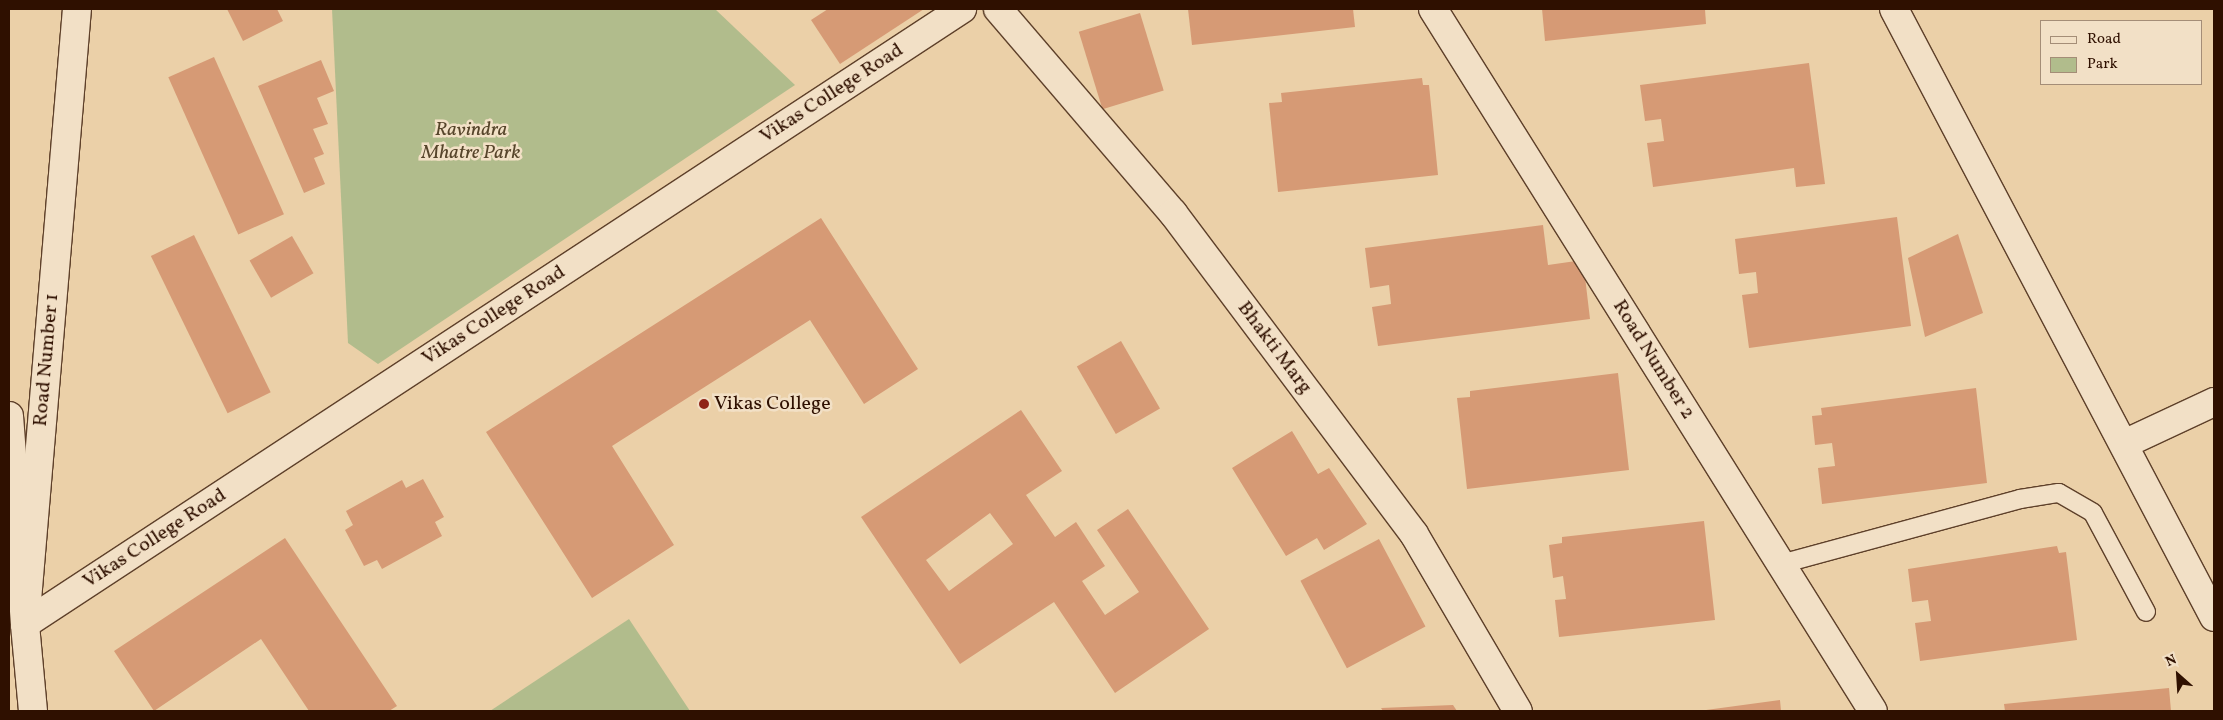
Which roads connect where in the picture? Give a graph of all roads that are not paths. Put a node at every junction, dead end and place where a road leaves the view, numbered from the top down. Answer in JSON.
{"nodes":[{"id":1,"x":77,"y":9,"type":"edge"},
{"id":2,"x":962,"y":9,"type":"edge"},
{"id":3,"x":1433,"y":9,"type":"edge"},
{"id":4,"x":1894,"y":9,"type":"edge"},
{"id":5,"x":1007,"y":12,"type":"edge"},
{"id":6,"x":2214,"y":402,"type":"edge"},
{"id":7,"x":9,"y":416,"type":"edge"},
{"id":8,"x":2124,"y":444,"type":"junction"},
{"id":9,"x":1781,"y":564,"type":"junction"},
{"id":10,"x":2146,"y":612,"type":"dead end"},
{"id":11,"x":2214,"y":617,"type":"edge"},
{"id":12,"x":25,"y":624,"type":"junction"},
{"id":13,"x":33,"y":711,"type":"edge"},
{"id":14,"x":1518,"y":711,"type":"edge"},
{"id":15,"x":1873,"y":711,"type":"edge"}],
"edges":[{"from":1,"to":12,"type":"street","name":"Road Number 1"},
{"from":2,"to":12,"type":"street","name":"Vikas College Road"},
{"from":3,"to":9,"type":"street","name":"Road Number 2"},
{"from":4,"to":8,"type":"street"},
{"from":5,"to":14,"type":"street","name":"Bhakti Marg"},
{"from":6,"to":8,"type":"street"},
{"from":7,"to":12,"type":"street"},
{"from":8,"to":11,"type":"street"},
{"from":9,"to":10,"type":"lane"},
{"from":9,"to":15,"type":"street","name":"Road Number 2"},
{"from":12,"to":13,"type":"street","name":"Road Number 1"}]}
